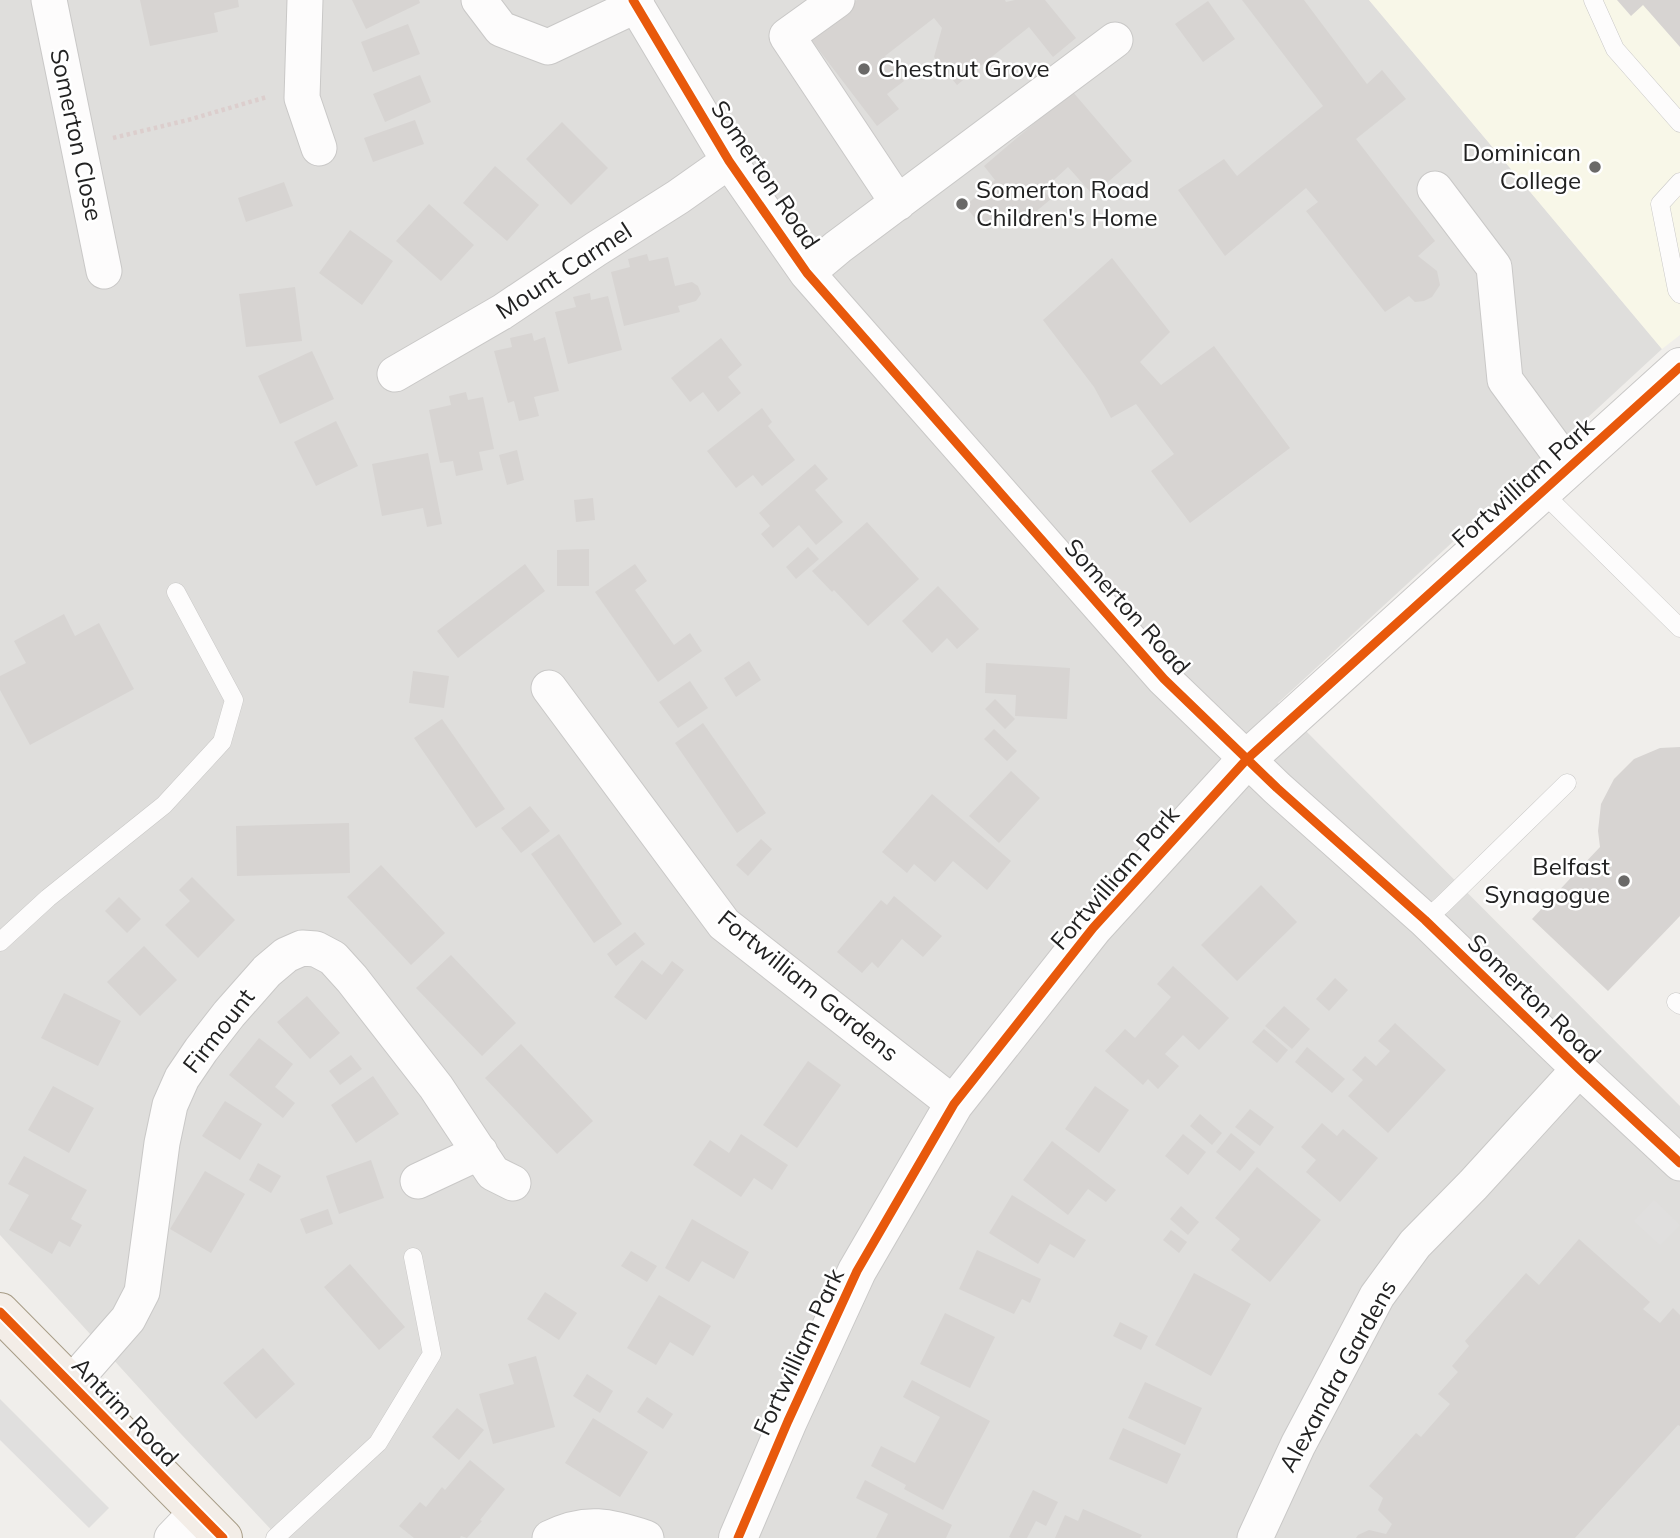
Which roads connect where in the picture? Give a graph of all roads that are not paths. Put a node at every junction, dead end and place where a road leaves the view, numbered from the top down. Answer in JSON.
{"nodes":[{"id":1,"x":49,"y":0,"type":"edge"},
{"id":2,"x":304,"y":0,"type":"edge"},
{"id":3,"x":479,"y":0,"type":"edge"},
{"id":4,"x":837,"y":0,"type":"edge"},
{"id":5,"x":1593,"y":0,"type":"edge"},
{"id":6,"x":635,"y":3,"type":"edge"},
{"id":7,"x":1115,"y":40,"type":"dead end"},
{"id":8,"x":1680,"y":122,"type":"edge"},
{"id":9,"x":319,"y":148,"type":"dead end"},
{"id":10,"x":729,"y":161,"type":"junction"},
{"id":11,"x":1680,"y":182,"type":"edge"},
{"id":12,"x":1435,"y":189,"type":"dead end"},
{"id":13,"x":898,"y":202,"type":"junction"},
{"id":14,"x":104,"y":271,"type":"dead end"},
{"id":15,"x":807,"y":273,"type":"junction"},
{"id":16,"x":1680,"y":294,"type":"edge"},
{"id":17,"x":1680,"y":367,"type":"edge"},
{"id":18,"x":395,"y":374,"type":"dead end"},
{"id":19,"x":1569,"y":467,"type":"junction"},
{"id":20,"x":1542,"y":492,"type":"junction"},
{"id":21,"x":176,"y":592,"type":"dead end"},
{"id":22,"x":1680,"y":628,"type":"edge"},
{"id":23,"x":549,"y":688,"type":"dead end"},
{"id":24,"x":1247,"y":759,"type":"junction"},
{"id":25,"x":1567,"y":783,"type":"dead end"},
{"id":26,"x":1425,"y":920,"type":"junction"},
{"id":27,"x":0,"y":942,"type":"edge"},
{"id":28,"x":1579,"y":1069,"type":"junction"},
{"id":29,"x":954,"y":1104,"type":"junction"},
{"id":30,"x":480,"y":1152,"type":"junction"},
{"id":31,"x":1680,"y":1163,"type":"edge"},
{"id":32,"x":418,"y":1181,"type":"dead end"},
{"id":33,"x":513,"y":1183,"type":"dead end"},
{"id":34,"x":413,"y":1257,"type":"dead end"},
{"id":35,"x":0,"y":1312,"type":"edge"},
{"id":36,"x":71,"y":1384,"type":"junction"},
{"id":37,"x":197,"y":1529,"type":"edge"},
{"id":38,"x":275,"y":1538,"type":"edge"},
{"id":39,"x":550,"y":1538,"type":"edge"},
{"id":40,"x":646,"y":1538,"type":"edge"},
{"id":41,"x":738,"y":1538,"type":"edge"},
{"id":42,"x":1255,"y":1538,"type":"edge"}],
"edges":[{"from":1,"to":14,"type":"street","name":"Somerton Close"},
{"from":2,"to":9,"type":"street"},
{"from":3,"to":6,"type":"street"},
{"from":4,"to":13,"type":"street"},
{"from":5,"to":8,"type":"lane"},
{"from":6,"to":10,"type":"street","name":"Somerton Road"},
{"from":7,"to":13,"type":"street"},
{"from":10,"to":15,"type":"street","name":"Somerton Road"},
{"from":10,"to":18,"type":"street","name":"Mount Carmel"},
{"from":11,"to":16,"type":"lane"},
{"from":12,"to":19,"type":"street"},
{"from":13,"to":15,"type":"street"},
{"from":15,"to":24,"type":"street","name":"Somerton Road"},
{"from":17,"to":19,"type":"street","name":"Fortwilliam Park"},
{"from":19,"to":20,"type":"street","name":"Fortwilliam Park"},
{"from":20,"to":22,"type":"lane"},
{"from":20,"to":24,"type":"street","name":"Fortwilliam Park"},
{"from":21,"to":27,"type":"lane"},
{"from":23,"to":29,"type":"street","name":"Fortwilliam Gardens"},
{"from":24,"to":26,"type":"street","name":"Somerton Road"},
{"from":24,"to":29,"type":"street","name":"Fortwilliam Park"},
{"from":25,"to":26,"type":"lane"},
{"from":26,"to":28,"type":"street","name":"Somerton Road"},
{"from":28,"to":31,"type":"street","name":"Somerton Road"},
{"from":28,"to":42,"type":"street","name":"Alexandra Gardens"},
{"from":29,"to":41,"type":"street","name":"Fortwilliam Park"},
{"from":30,"to":32,"type":"street"},
{"from":30,"to":33,"type":"street","name":"Firmount"},
{"from":30,"to":36,"type":"street","name":"Firmount"},
{"from":34,"to":38,"type":"lane"},
{"from":35,"to":36,"type":"main road","name":"Antrim Road"},
{"from":36,"to":37,"type":"main road","name":"Antrim Road"},
{"from":39,"to":40,"type":"street"}]}
